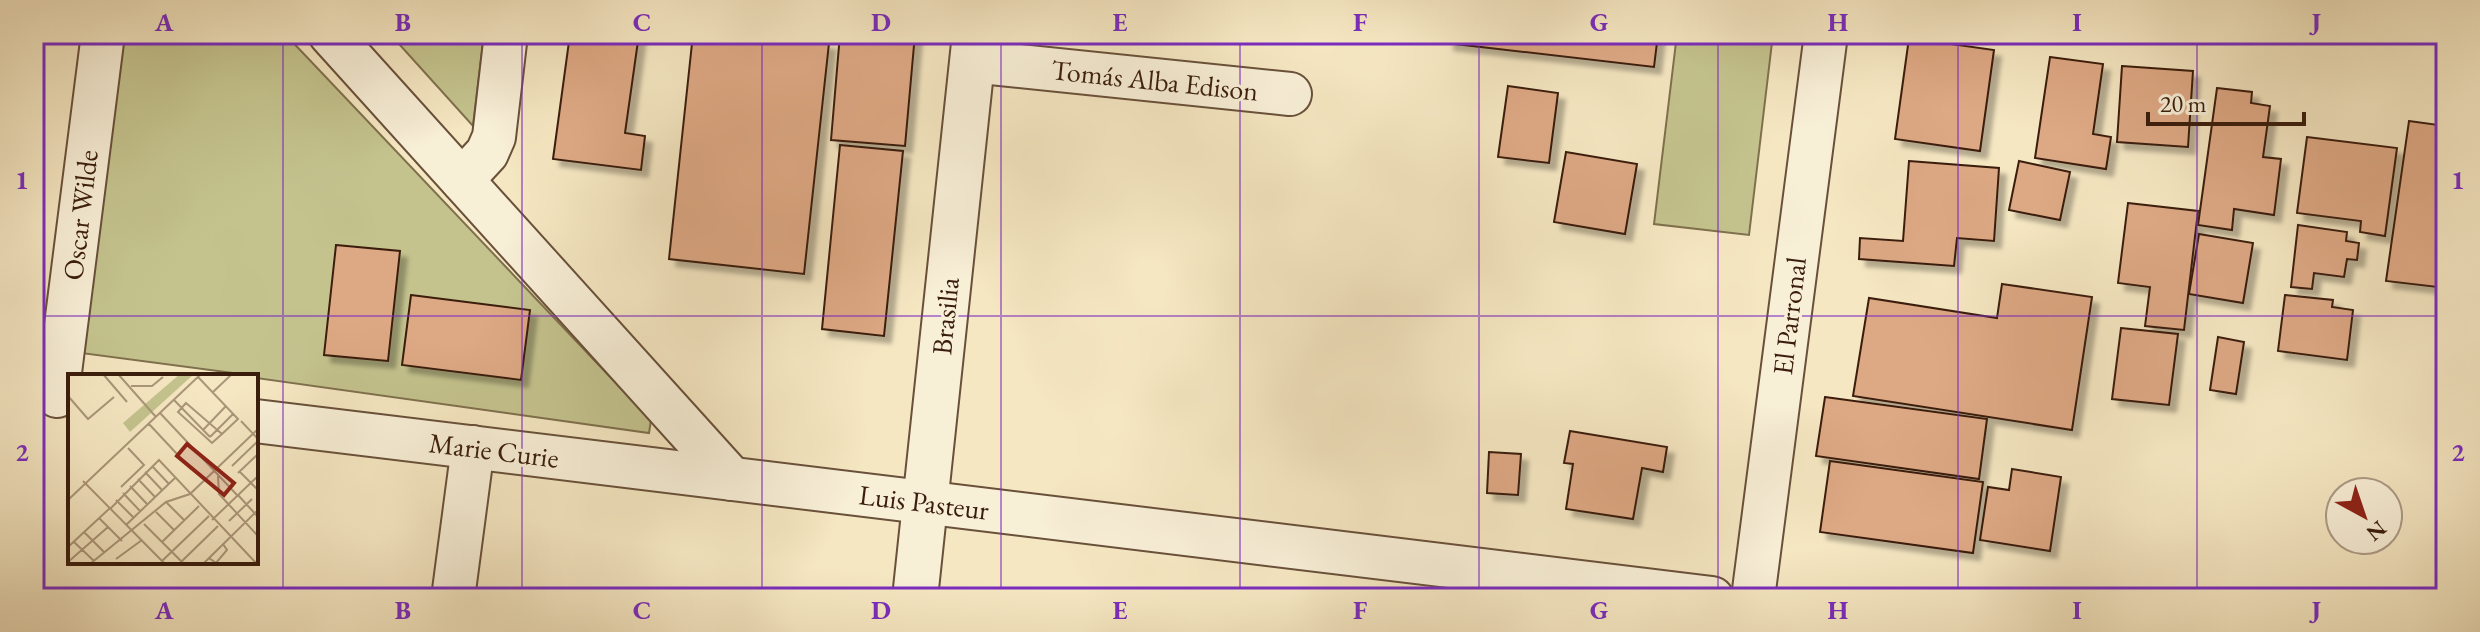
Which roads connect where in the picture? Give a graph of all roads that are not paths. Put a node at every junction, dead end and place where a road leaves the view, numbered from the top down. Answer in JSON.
{"nodes":[{"id":1,"x":103,"y":34,"type":"edge"},
{"id":2,"x":330,"y":34,"type":"edge"},
{"id":3,"x":506,"y":34,"type":"edge"},
{"id":4,"x":1826,"y":34,"type":"edge"},
{"id":5,"x":973,"y":48,"type":"edge"},
{"id":6,"x":1290,"y":94,"type":"dead end"},
{"id":7,"x":462,"y":180,"type":"junction"},
{"id":8,"x":54,"y":396,"type":"edge"},
{"id":9,"x":258,"y":421,"type":"edge"},
{"id":10,"x":473,"y":447,"type":"junction"},
{"id":11,"x":732,"y":479,"type":"junction"},
{"id":12,"x":925,"y":503,"type":"junction"},
{"id":13,"x":1442,"y":582,"type":"edge"},
{"id":14,"x":453,"y":598,"type":"edge"},
{"id":15,"x":915,"y":598,"type":"edge"},
{"id":16,"x":1712,"y":598,"type":"edge"},
{"id":17,"x":1753,"y":598,"type":"edge"}],
"edges":[{"from":1,"to":8,"type":"street","name":"Oscar Wilde"},
{"from":2,"to":7,"type":"street"},
{"from":3,"to":7,"type":"street"},
{"from":4,"to":17,"type":"street","name":"El Parronal"},
{"from":5,"to":6,"type":"street","name":"Tomás Alba Edison"},
{"from":5,"to":12,"type":"street","name":"Brasilia"},
{"from":7,"to":11,"type":"street"},
{"from":9,"to":10,"type":"street","name":"Marie Curie"},
{"from":10,"to":11,"type":"street","name":"Marie Curie"},
{"from":10,"to":14,"type":"street"},
{"from":11,"to":12,"type":"street","name":"Luis Pasteur"},
{"from":12,"to":13,"type":"street","name":"Luis Pasteur"},
{"from":12,"to":15,"type":"street","name":"Brasilia"},
{"from":13,"to":16,"type":"street","name":"Luis Pasteur"}]}
